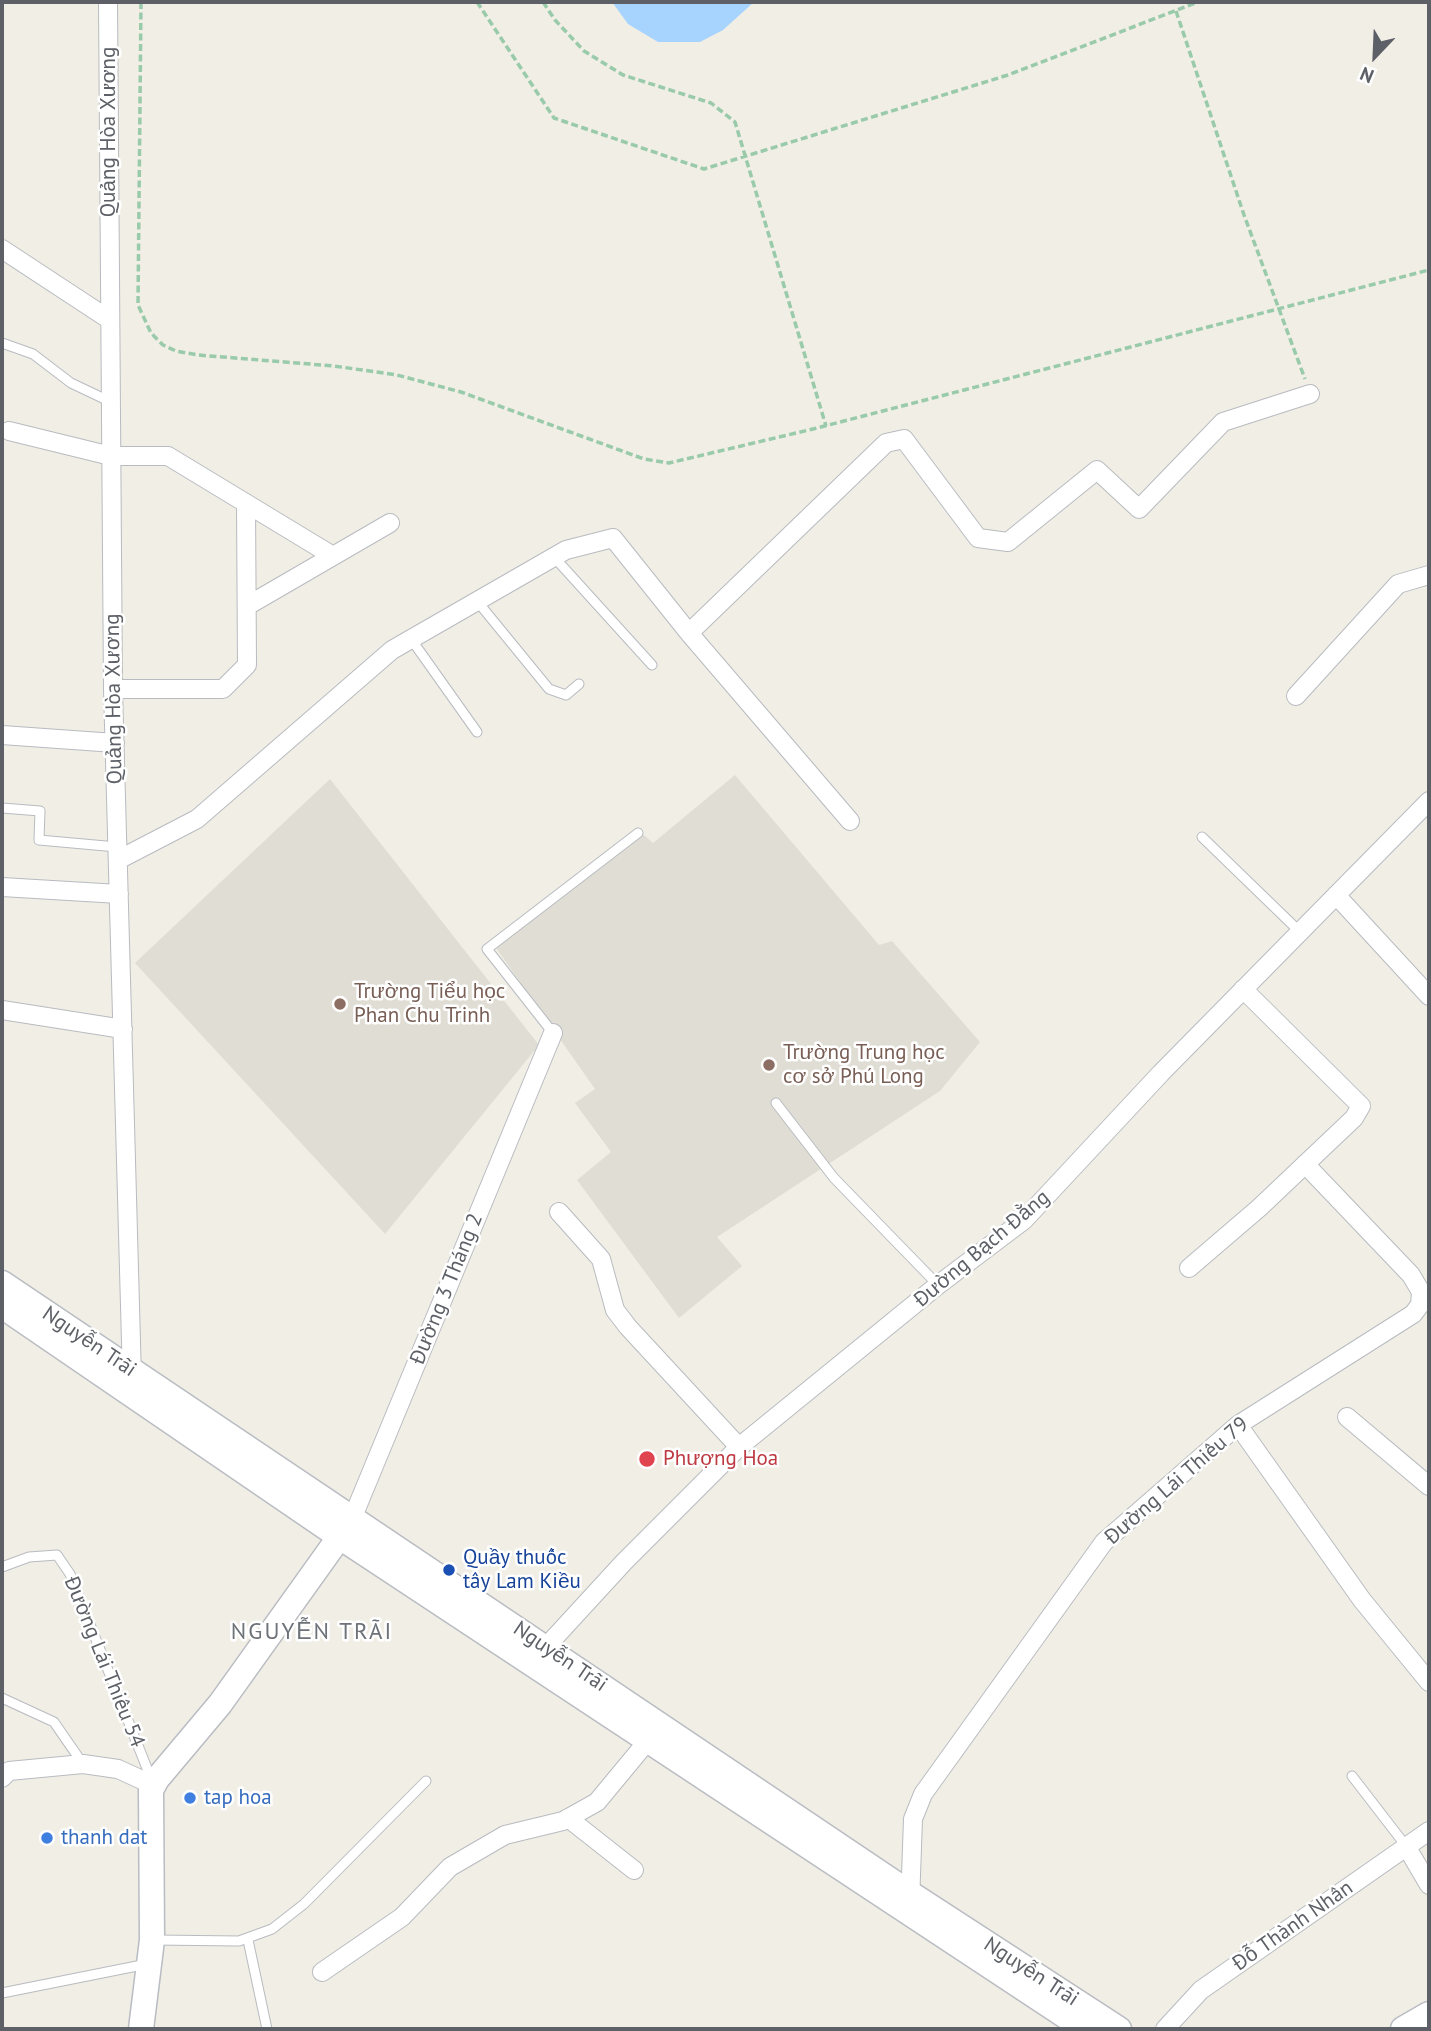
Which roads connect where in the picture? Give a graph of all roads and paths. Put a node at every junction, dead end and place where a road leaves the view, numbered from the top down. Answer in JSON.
{"nodes":[{"id":1,"x":108,"y":2,"type":"edge"},
{"id":2,"x":141,"y":2,"type":"edge"},
{"id":3,"x":477,"y":2,"type":"edge"},
{"id":4,"x":544,"y":2,"type":"edge"},
{"id":5,"x":1198,"y":2,"type":"edge"},
{"id":6,"x":1176,"y":10,"type":"junction"},
{"id":7,"x":745,"y":156,"type":"junction"},
{"id":8,"x":2,"y":249,"type":"edge"},
{"id":9,"x":1429,"y":270,"type":"edge"},
{"id":10,"x":1279,"y":310,"type":"junction"},
{"id":11,"x":110,"y":320,"type":"junction"},
{"id":12,"x":2,"y":343,"type":"edge"},
{"id":13,"x":1310,"y":394,"type":"joint"},
{"id":14,"x":111,"y":402,"type":"junction"},
{"id":15,"x":826,"y":426,"type":"junction"},
{"id":16,"x":9,"y":430,"type":"dead end"},
{"id":17,"x":111,"y":456,"type":"junction"},
{"id":18,"x":246,"y":503,"type":"junction"},
{"id":19,"x":390,"y":523,"type":"dead end"},
{"id":20,"x":334,"y":556,"type":"junction"},
{"id":21,"x":554,"y":557,"type":"junction"},
{"id":22,"x":1429,"y":575,"type":"edge"},
{"id":23,"x":477,"y":601,"type":"junction"},
{"id":24,"x":247,"y":606,"type":"junction"},
{"id":25,"x":689,"y":633,"type":"junction"},
{"id":26,"x":411,"y":639,"type":"junction"},
{"id":27,"x":652,"y":665,"type":"dead end"},
{"id":28,"x":579,"y":684,"type":"dead end"},
{"id":29,"x":113,"y":690,"type":"junction"},
{"id":30,"x":1297,"y":696,"type":"dead end"},
{"id":31,"x":477,"y":732,"type":"dead end"},
{"id":32,"x":2,"y":735,"type":"edge"},
{"id":33,"x":115,"y":743,"type":"junction"},
{"id":34,"x":1429,"y":801,"type":"edge"},
{"id":35,"x":2,"y":807,"type":"edge"},
{"id":36,"x":850,"y":821,"type":"dead end"},
{"id":37,"x":638,"y":833,"type":"dead end"},
{"id":38,"x":1202,"y":837,"type":"dead end"},
{"id":39,"x":118,"y":854,"type":"junction"},
{"id":40,"x":2,"y":887,"type":"edge"},
{"id":41,"x":119,"y":894,"type":"junction"},
{"id":42,"x":1336,"y":895,"type":"junction"},
{"id":43,"x":1300,"y":932,"type":"junction"},
{"id":44,"x":1243,"y":989,"type":"junction"},
{"id":45,"x":1429,"y":996,"type":"edge"},
{"id":46,"x":2,"y":1010,"type":"edge"},
{"id":47,"x":123,"y":1029,"type":"junction"},
{"id":48,"x":553,"y":1033,"type":"joint"},
{"id":49,"x":776,"y":1103,"type":"dead end"},
{"id":50,"x":1305,"y":1164,"type":"junction"},
{"id":51,"x":559,"y":1212,"type":"dead end"},
{"id":52,"x":1189,"y":1268,"type":"dead end"},
{"id":53,"x":2,"y":1283,"type":"edge"},
{"id":54,"x":938,"y":1285,"type":"junction"},
{"id":55,"x":1425,"y":1302,"type":"edge"},
{"id":56,"x":2,"y":1306,"type":"edge"},
{"id":57,"x":132,"y":1383,"type":"junction"},
{"id":58,"x":1347,"y":1417,"type":"dead end"},
{"id":59,"x":1238,"y":1425,"type":"junction"},
{"id":60,"x":739,"y":1447,"type":"junction"},
{"id":61,"x":1429,"y":1486,"type":"edge"},
{"id":62,"x":346,"y":1528,"type":"junction"},
{"id":63,"x":2,"y":1567,"type":"edge"},
{"id":64,"x":545,"y":1648,"type":"junction"},
{"id":65,"x":1429,"y":1682,"type":"edge"},
{"id":66,"x":2,"y":1698,"type":"edge"},
{"id":67,"x":655,"y":1732,"type":"junction"},
{"id":68,"x":83,"y":1764,"type":"junction"},
{"id":69,"x":1352,"y":1776,"type":"dead end"},
{"id":70,"x":2,"y":1778,"type":"edge"},
{"id":71,"x":426,"y":1781,"type":"dead end"},
{"id":72,"x":155,"y":1782,"type":"junction"},
{"id":73,"x":568,"y":1818,"type":"junction"},
{"id":74,"x":1429,"y":1831,"type":"edge"},
{"id":75,"x":1406,"y":1846,"type":"junction"},
{"id":76,"x":634,"y":1870,"type":"dead end"},
{"id":77,"x":1429,"y":1885,"type":"edge"},
{"id":78,"x":910,"y":1903,"type":"junction"},
{"id":79,"x":247,"y":1940,"type":"junction"},
{"id":80,"x":150,"y":1952,"type":"junction"},
{"id":81,"x":322,"y":1972,"type":"dead end"},
{"id":82,"x":2,"y":1993,"type":"edge"},
{"id":83,"x":1429,"y":2014,"type":"edge"},
{"id":84,"x":141,"y":2029,"type":"edge"},
{"id":85,"x":267,"y":2029,"type":"edge"},
{"id":86,"x":1085,"y":2029,"type":"edge"},
{"id":87,"x":1119,"y":2029,"type":"edge"},
{"id":88,"x":1165,"y":2029,"type":"edge"},
{"id":89,"x":1403,"y":2029,"type":"edge"}],
"edges":[{"from":1,"to":11,"type":"street","name":"Quảng Hòa Xương"},
{"from":2,"to":15,"type":"path"},
{"from":3,"to":7,"type":"path"},
{"from":4,"to":7,"type":"path"},
{"from":5,"to":6,"type":"path"},
{"from":6,"to":7,"type":"path"},
{"from":6,"to":10,"type":"path"},
{"from":7,"to":15,"type":"path"},
{"from":8,"to":11,"type":"street"},
{"from":9,"to":10,"type":"path"},
{"from":10,"to":13,"type":"path"},
{"from":10,"to":15,"type":"path"},
{"from":11,"to":14,"type":"street","name":"Quảng Hòa Xương"},
{"from":12,"to":14,"type":"lane"},
{"from":13,"to":25,"type":"street"},
{"from":14,"to":17,"type":"street","name":"Quảng Hòa Xương"},
{"from":16,"to":17,"type":"street"},
{"from":17,"to":18,"type":"street"},
{"from":17,"to":29,"type":"street","name":"Quảng Hòa Xương"},
{"from":18,"to":20,"type":"street"},
{"from":18,"to":24,"type":"street"},
{"from":19,"to":20,"type":"street"},
{"from":20,"to":24,"type":"street"},
{"from":21,"to":23,"type":"street"},
{"from":21,"to":25,"type":"street"},
{"from":21,"to":27,"type":"lane"},
{"from":22,"to":30,"type":"street"},
{"from":23,"to":26,"type":"street"},
{"from":23,"to":28,"type":"lane"},
{"from":24,"to":29,"type":"street"},
{"from":25,"to":36,"type":"street"},
{"from":26,"to":31,"type":"lane"},
{"from":26,"to":39,"type":"street"},
{"from":29,"to":33,"type":"street","name":"Quảng Hòa Xương"},
{"from":32,"to":33,"type":"street"},
{"from":33,"to":39,"type":"street","name":"Quảng Hòa Xương"},
{"from":34,"to":42,"type":"street","name":"Đường Bạch Đằng"},
{"from":35,"to":39,"type":"lane"},
{"from":37,"to":48,"type":"lane","name":"Đường 3 Tháng 2"},
{"from":38,"to":43,"type":"lane"},
{"from":39,"to":41,"type":"street","name":"Quảng Hòa Xương"},
{"from":40,"to":41,"type":"street"},
{"from":41,"to":47,"type":"street","name":"Quảng Hòa Xương"},
{"from":42,"to":43,"type":"street","name":"Đường Bạch Đằng"},
{"from":42,"to":45,"type":"street"},
{"from":43,"to":44,"type":"street","name":"Đường Bạch Đằng"},
{"from":44,"to":50,"type":"street"},
{"from":44,"to":54,"type":"street","name":"Đường Bạch Đằng"},
{"from":46,"to":47,"type":"street"},
{"from":47,"to":57,"type":"street","name":"Quảng Hòa Xương"},
{"from":48,"to":62,"type":"street","name":"Đường 3 Tháng 2"},
{"from":49,"to":54,"type":"lane"},
{"from":50,"to":52,"type":"street"},
{"from":50,"to":55,"type":"street","name":"Đường Lái Thiêu 79"},
{"from":51,"to":60,"type":"street"},
{"from":53,"to":57,"type":"main road","name":"Nguyễn Trãi"},
{"from":54,"to":60,"type":"street","name":"Đường Bạch Đằng"},
{"from":55,"to":59,"type":"street","name":"Đường Lái Thiêu 79"},
{"from":56,"to":57,"type":"main road","name":"Nguyễn Trãi"},
{"from":57,"to":62,"type":"main road","name":"Nguyễn Trãi"},
{"from":58,"to":61,"type":"street"},
{"from":59,"to":65,"type":"street"},
{"from":59,"to":78,"type":"street","name":"Đường Lái Thiêu 79"},
{"from":60,"to":64,"type":"street","name":"Đường Bạch Đằng"},
{"from":62,"to":64,"type":"main road","name":"Nguyễn Trãi"},
{"from":62,"to":67,"type":"main road","name":"Nguyễn Trãi"},
{"from":62,"to":72,"type":"main road","name":"Đường 3 Tháng 2"},
{"from":63,"to":72,"type":"lane","name":"Đường Lái Thiêu 54"},
{"from":64,"to":67,"type":"main road","name":"Nguyễn Trãi"},
{"from":66,"to":68,"type":"lane"},
{"from":67,"to":73,"type":"street"},
{"from":67,"to":78,"type":"main road","name":"Nguyễn Trãi"},
{"from":68,"to":70,"type":"street"},
{"from":68,"to":72,"type":"street"},
{"from":69,"to":75,"type":"lane"},
{"from":71,"to":79,"type":"lane"},
{"from":72,"to":80,"type":"main road"},
{"from":73,"to":76,"type":"street"},
{"from":73,"to":81,"type":"street"},
{"from":74,"to":75,"type":"street","name":"Đỗ Thành Nhân"},
{"from":75,"to":77,"type":"street"},
{"from":75,"to":88,"type":"street","name":"Đỗ Thành Nhân"},
{"from":78,"to":86,"type":"main road","name":"Nguyễn Trãi"},
{"from":78,"to":87,"type":"main road","name":"Nguyễn Trãi"},
{"from":79,"to":80,"type":"lane"},
{"from":79,"to":85,"type":"lane"},
{"from":80,"to":82,"type":"lane"},
{"from":80,"to":84,"type":"main road"},
{"from":83,"to":89,"type":"main road"}]}
